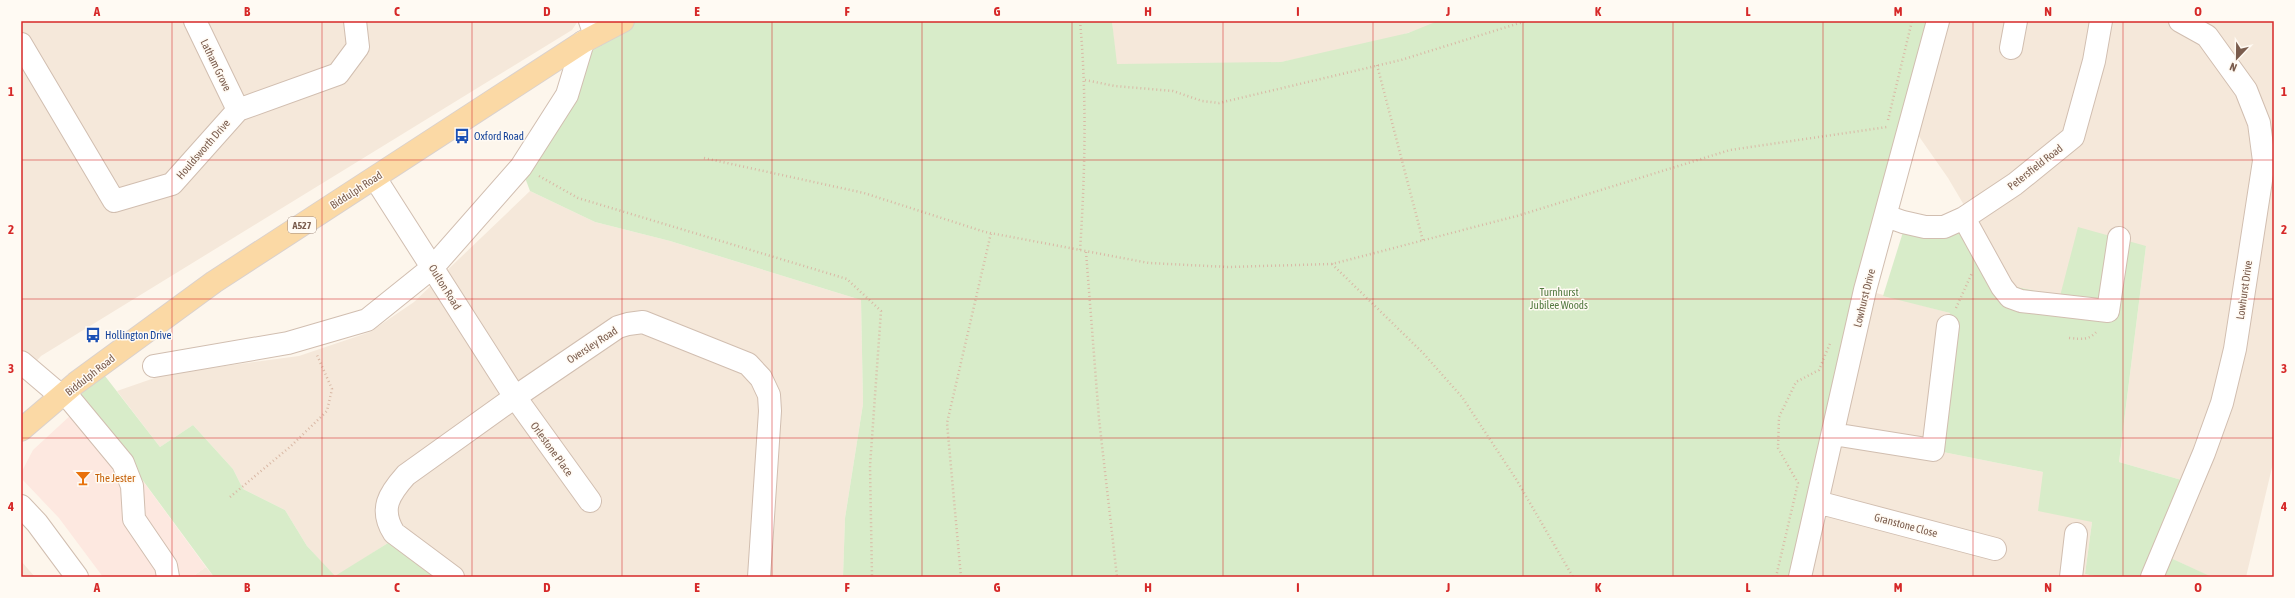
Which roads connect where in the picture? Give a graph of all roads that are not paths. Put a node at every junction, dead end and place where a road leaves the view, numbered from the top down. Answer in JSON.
{"nodes":[{"id":1,"x":195,"y":21,"type":"edge"},
{"id":2,"x":355,"y":21,"type":"edge"},
{"id":3,"x":623,"y":21,"type":"edge"},
{"id":4,"x":1938,"y":21,"type":"edge"},
{"id":5,"x":2016,"y":21,"type":"edge"},
{"id":6,"x":2100,"y":21,"type":"edge"},
{"id":7,"x":2180,"y":21,"type":"edge"},
{"id":8,"x":590,"y":33,"type":"edge"},
{"id":9,"x":21,"y":44,"type":"edge"},
{"id":10,"x":2011,"y":48,"type":"dead end"},
{"id":11,"x":238,"y":110,"type":"junction"},
{"id":12,"x":375,"y":178,"type":"junction"},
{"id":13,"x":1886,"y":216,"type":"junction"},
{"id":14,"x":1964,"y":218,"type":"junction"},
{"id":15,"x":2120,"y":238,"type":"dead end"},
{"id":16,"x":433,"y":267,"type":"junction"},
{"id":17,"x":1948,"y":326,"type":"road end"},
{"id":18,"x":21,"y":362,"type":"edge"},
{"id":19,"x":154,"y":366,"type":"dead end"},
{"id":20,"x":63,"y":395,"type":"junction"},
{"id":21,"x":514,"y":397,"type":"junction"},
{"id":22,"x":21,"y":430,"type":"edge"},
{"id":23,"x":1833,"y":434,"type":"junction"},
{"id":24,"x":590,"y":501,"type":"dead end"},
{"id":25,"x":1818,"y":502,"type":"junction"},
{"id":26,"x":21,"y":506,"type":"edge"},
{"id":27,"x":2076,"y":534,"type":"dead end"},
{"id":28,"x":1995,"y":549,"type":"dead end"},
{"id":29,"x":77,"y":577,"type":"edge"},
{"id":30,"x":168,"y":577,"type":"edge"},
{"id":31,"x":453,"y":577,"type":"edge"},
{"id":32,"x":759,"y":577,"type":"edge"},
{"id":33,"x":1800,"y":577,"type":"edge"},
{"id":34,"x":2071,"y":577,"type":"edge"},
{"id":35,"x":2152,"y":577,"type":"edge"}],
"edges":[{"from":1,"to":11,"type":"street","name":"Latham Grove"},
{"from":2,"to":11,"type":"street","name":"Houldsworth Drive"},
{"from":3,"to":8,"type":"main road","name":"Biddulph Road","number":"A527"},
{"from":4,"to":13,"type":"street","name":"Lowhurst Drive"},
{"from":5,"to":10,"type":"street"},
{"from":6,"to":14,"type":"street","name":"Petersfield Road"},
{"from":7,"to":35,"type":"street","name":"Lowhurst Drive"},
{"from":8,"to":12,"type":"main road","name":"Biddulph Road","number":"A527"},
{"from":8,"to":16,"type":"street"},
{"from":9,"to":11,"type":"street","name":"Houldsworth Drive"},
{"from":12,"to":16,"type":"street","name":"Oulton Road"},
{"from":12,"to":20,"type":"main road","name":"Biddulph Road","number":"A527"},
{"from":13,"to":14,"type":"street","name":"Petersfield Road"},
{"from":13,"to":23,"type":"street","name":"Lowhurst Drive"},
{"from":14,"to":15,"type":"street"},
{"from":16,"to":19,"type":"street"},
{"from":16,"to":21,"type":"street","name":"Oulton Road"},
{"from":17,"to":23,"type":"street"},
{"from":18,"to":20,"type":"street"},
{"from":20,"to":22,"type":"main road","name":"Biddulph Road","number":"A527"},
{"from":20,"to":30,"type":"street"},
{"from":21,"to":24,"type":"street","name":"Orlestone Place"},
{"from":21,"to":31,"type":"street","name":"Oversley Road"},
{"from":21,"to":32,"type":"street","name":"Oversley Road"},
{"from":23,"to":25,"type":"street","name":"Lowhurst Drive"},
{"from":25,"to":28,"type":"street","name":"Granstone Close"},
{"from":25,"to":33,"type":"street","name":"Lowhurst Drive"},
{"from":26,"to":29,"type":"street"},
{"from":27,"to":34,"type":"street"}]}
